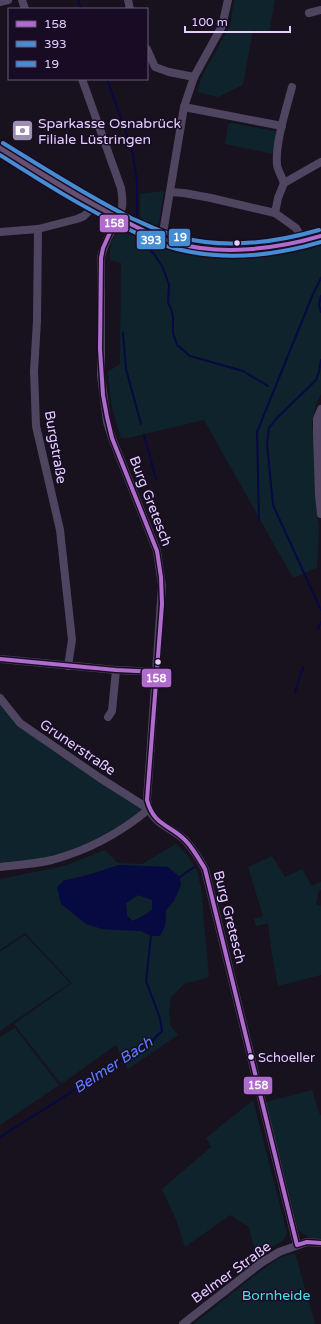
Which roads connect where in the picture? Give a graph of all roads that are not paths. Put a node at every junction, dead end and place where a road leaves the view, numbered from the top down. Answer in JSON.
{"nodes":[{"id":1,"x":8,"y":0,"type":"edge"},
{"id":2,"x":228,"y":0,"type":"edge"},
{"id":3,"x":0,"y":2,"type":"edge"},
{"id":4,"x":321,"y":10,"type":"edge"},
{"id":5,"x":308,"y":13,"type":"dead end"},
{"id":6,"x":148,"y":51,"type":"edge"},
{"id":7,"x":194,"y":77,"type":"junction"},
{"id":8,"x":82,"y":80,"type":"edge"},
{"id":9,"x":292,"y":87,"type":"dead end"},
{"id":10,"x":184,"y":107,"type":"junction"},
{"id":11,"x":282,"y":126,"type":"junction"},
{"id":12,"x":0,"y":148,"type":"edge"},
{"id":13,"x":321,"y":162,"type":"edge"},
{"id":14,"x":284,"y":183,"type":"junction"},
{"id":15,"x":170,"y":192,"type":"junction"},
{"id":16,"x":94,"y":206,"type":"junction"},
{"id":17,"x":275,"y":213,"type":"junction"},
{"id":18,"x":117,"y":217,"type":"junction"},
{"id":19,"x":38,"y":229,"type":"junction"},
{"id":20,"x":0,"y":232,"type":"edge"},
{"id":21,"x":321,"y":236,"type":"edge"},
{"id":22,"x":162,"y":239,"type":"junction"},
{"id":23,"x":304,"y":242,"type":"junction"},
{"id":24,"x":321,"y":408,"type":"edge"},
{"id":25,"x":321,"y":514,"type":"edge"},
{"id":26,"x":0,"y":659,"type":"edge"},
{"id":27,"x":68,"y":666,"type":"junction"},
{"id":28,"x":116,"y":670,"type":"junction"},
{"id":29,"x":157,"y":672,"type":"junction"},
{"id":30,"x":0,"y":698,"type":"edge"},
{"id":31,"x":108,"y":717,"type":"dead end"},
{"id":32,"x":149,"y":809,"type":"junction"},
{"id":33,"x":0,"y":867,"type":"edge"},
{"id":34,"x":321,"y":1243,"type":"edge"},
{"id":35,"x":297,"y":1245,"type":"junction"},
{"id":36,"x":183,"y":1324,"type":"edge"}],
"edges":[{"from":1,"to":3,"type":"street"},
{"from":2,"to":7,"type":"street"},
{"from":4,"to":5,"type":"street"},
{"from":6,"to":7,"type":"street"},
{"from":7,"to":10,"type":"street"},
{"from":8,"to":18,"type":"street","name":"Burg Gretesch"},
{"from":9,"to":11,"type":"street"},
{"from":10,"to":11,"type":"street"},
{"from":10,"to":15,"type":"street"},
{"from":11,"to":14,"type":"street"},
{"from":12,"to":16,"type":"main road"},
{"from":13,"to":14,"type":"street"},
{"from":14,"to":17,"type":"street"},
{"from":15,"to":17,"type":"street"},
{"from":15,"to":22,"type":"street"},
{"from":16,"to":18,"type":"main road"},
{"from":16,"to":19,"type":"street"},
{"from":17,"to":23,"type":"street"},
{"from":18,"to":22,"type":"main road"},
{"from":18,"to":29,"type":"street","name":"Burg Gretesch"},
{"from":19,"to":20,"type":"street"},
{"from":19,"to":27,"type":"street","name":"Burgstraße"},
{"from":21,"to":23,"type":"main road"},
{"from":22,"to":23,"type":"main road"},
{"from":24,"to":25,"type":"street"},
{"from":26,"to":27,"type":"street"},
{"from":27,"to":28,"type":"street"},
{"from":28,"to":29,"type":"street"},
{"from":28,"to":31,"type":"street"},
{"from":29,"to":32,"type":"street","name":"Burg Gretesch"},
{"from":30,"to":32,"type":"street","name":"Grunerstraße"},
{"from":32,"to":33,"type":"street"},
{"from":32,"to":35,"type":"street","name":"Burg Gretesch"},
{"from":34,"to":35,"type":"street","name":"Belmer Straße"},
{"from":35,"to":36,"type":"street","name":"Belmer Straße"}]}
